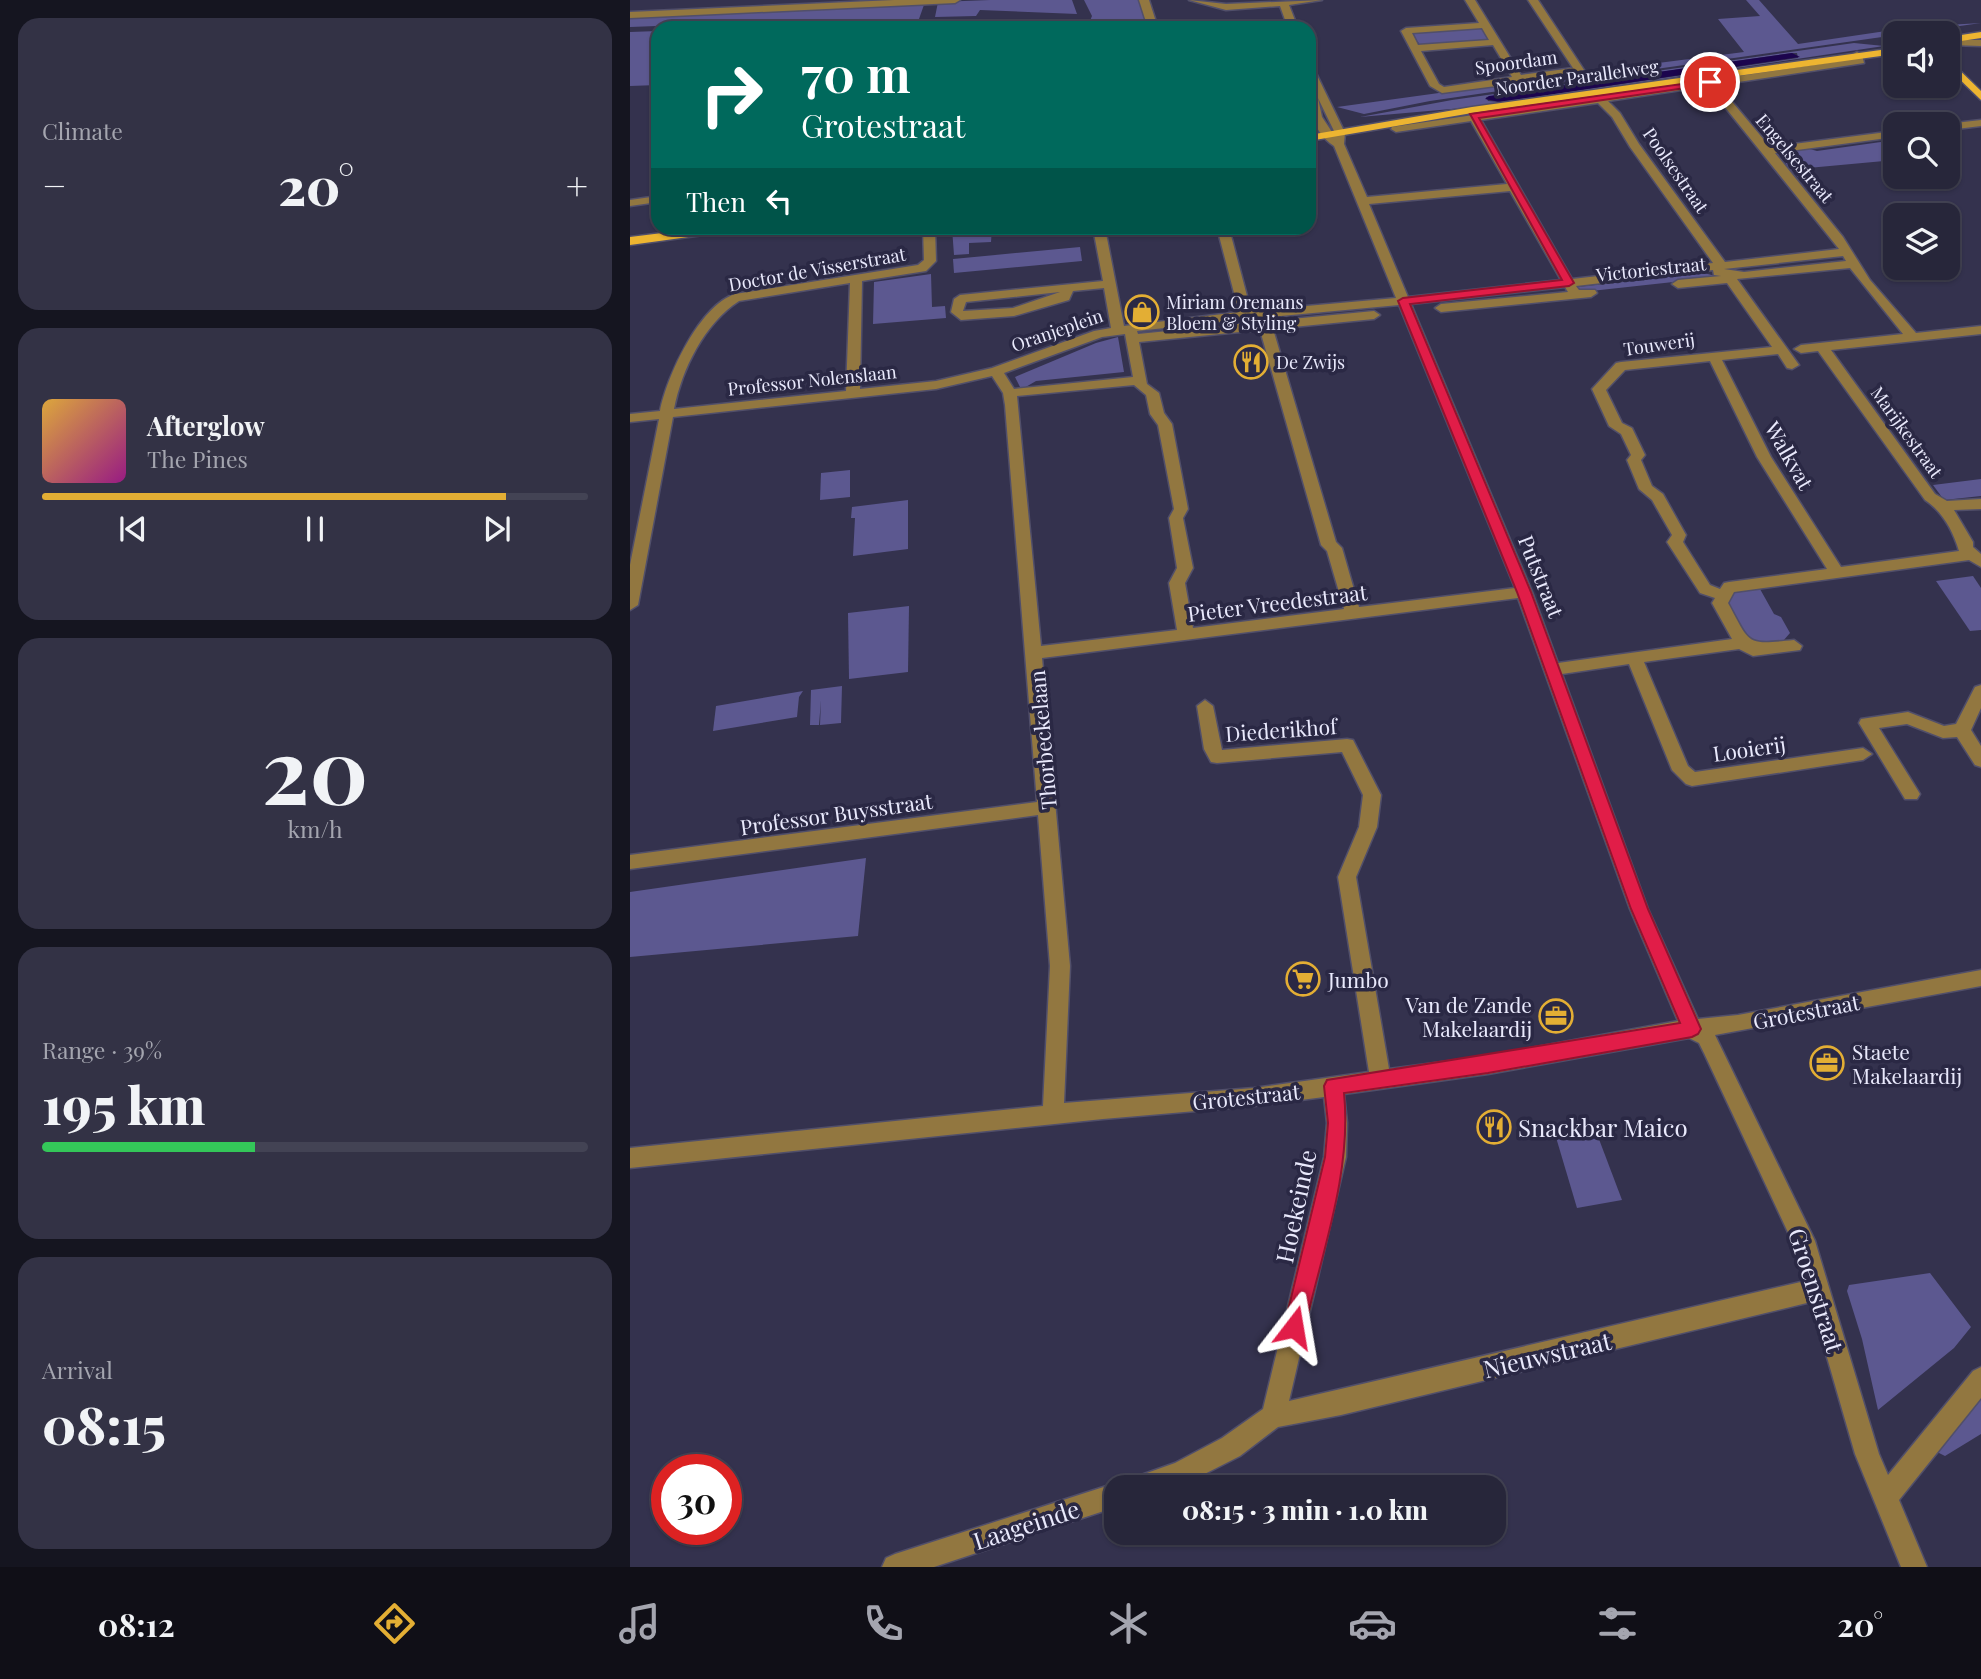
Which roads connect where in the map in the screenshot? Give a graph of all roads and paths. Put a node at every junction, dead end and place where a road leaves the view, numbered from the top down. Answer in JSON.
{"nodes":[{"id":1,"x":955,"y":0,"type":"edge"},
{"id":2,"x":1144,"y":0,"type":"edge"},
{"id":3,"x":1194,"y":0,"type":"edge"},
{"id":4,"x":1317,"y":0,"type":"edge"},
{"id":5,"x":1470,"y":0,"type":"edge"},
{"id":6,"x":1533,"y":0,"type":"edge"},
{"id":7,"x":897,"y":1,"type":"edge"},
{"id":8,"x":1282,"y":1,"type":"edge"},
{"id":9,"x":790,"y":4,"type":"edge"},
{"id":10,"x":630,"y":15,"type":"edge"},
{"id":11,"x":1151,"y":21,"type":"edge"},
{"id":12,"x":1290,"y":21,"type":"edge"},
{"id":13,"x":1485,"y":25,"type":"junction"},
{"id":14,"x":1981,"y":39,"type":"edge"},
{"id":15,"x":1960,"y":41,"type":"edge"},
{"id":16,"x":1496,"y":42,"type":"junction"},
{"id":17,"x":1415,"y":48,"type":"junction"},
{"id":18,"x":1883,"y":50,"type":"edge"},
{"id":19,"x":1883,"y":51,"type":"edge"},
{"id":20,"x":1857,"y":55,"type":"junction"},
{"id":21,"x":1769,"y":68,"type":"junction"},
{"id":22,"x":1960,"y":75,"type":"edge"},
{"id":23,"x":1519,"y":80,"type":"junction"},
{"id":24,"x":1960,"y":81,"type":"edge"},
{"id":25,"x":1316,"y":85,"type":"edge"},
{"id":26,"x":1714,"y":87,"type":"junction"},
{"id":27,"x":1978,"y":94,"type":"edge"},
{"id":28,"x":1600,"y":98,"type":"junction"},
{"id":29,"x":1316,"y":105,"type":"edge"},
{"id":30,"x":1475,"y":117,"type":"junction"},
{"id":31,"x":1981,"y":122,"type":"edge"},
{"id":32,"x":1391,"y":124,"type":"junction"},
{"id":33,"x":1960,"y":125,"type":"edge"},
{"id":34,"x":1316,"y":131,"type":"edge"},
{"id":35,"x":1325,"y":132,"type":"junction"},
{"id":36,"x":1339,"y":134,"type":"junction"},
{"id":37,"x":1316,"y":135,"type":"edge"},
{"id":38,"x":1883,"y":136,"type":"edge"},
{"id":39,"x":1766,"y":151,"type":"junction"},
{"id":40,"x":1515,"y":187,"type":"junction"},
{"id":41,"x":651,"y":201,"type":"edge"},
{"id":42,"x":1363,"y":201,"type":"junction"},
{"id":43,"x":630,"y":203,"type":"edge"},
{"id":44,"x":678,"y":235,"type":"edge"},
{"id":45,"x":929,"y":235,"type":"edge"},
{"id":46,"x":1100,"y":235,"type":"edge"},
{"id":47,"x":1225,"y":235,"type":"edge"},
{"id":48,"x":630,"y":242,"type":"edge"},
{"id":49,"x":1849,"y":258,"type":"junction"},
{"id":50,"x":1720,"y":264,"type":"junction"},
{"id":51,"x":1697,"y":270,"type":"junction"},
{"id":52,"x":1732,"y":277,"type":"junction"},
{"id":53,"x":856,"y":279,"type":"junction"},
{"id":54,"x":1108,"y":284,"type":"junction"},
{"id":55,"x":1068,"y":288,"type":"junction"},
{"id":56,"x":1572,"y":289,"type":"junction"},
{"id":57,"x":1448,"y":296,"type":"junction"},
{"id":58,"x":1403,"y":301,"type":"junction"},
{"id":59,"x":1473,"y":305,"type":"junction"},
{"id":60,"x":1439,"y":309,"type":"dead end"},
{"id":61,"x":1350,"y":311,"type":"junction"},
{"id":62,"x":1246,"y":314,"type":"junction"},
{"id":63,"x":1374,"y":315,"type":"dead end"},
{"id":64,"x":1264,"y":319,"type":"junction"},
{"id":65,"x":1981,"y":330,"type":"edge"},
{"id":66,"x":1127,"y":332,"type":"junction"},
{"id":67,"x":1912,"y":337,"type":"junction"},
{"id":68,"x":1822,"y":347,"type":"junction"},
{"id":69,"x":1801,"y":349,"type":"dead end"},
{"id":70,"x":1781,"y":350,"type":"junction"},
{"id":71,"x":1714,"y":356,"type":"junction"},
{"id":72,"x":1792,"y":365,"type":"dead end"},
{"id":73,"x":996,"y":371,"type":"junction"},
{"id":74,"x":1139,"y":380,"type":"junction"},
{"id":75,"x":1010,"y":393,"type":"junction"},
{"id":76,"x":853,"y":395,"type":"junction"},
{"id":77,"x":665,"y":414,"type":"junction"},
{"id":78,"x":630,"y":418,"type":"edge"},
{"id":79,"x":1981,"y":504,"type":"edge"},
{"id":80,"x":1944,"y":506,"type":"junction"},
{"id":81,"x":1975,"y":559,"type":"edge"},
{"id":82,"x":1836,"y":570,"type":"junction"},
{"id":83,"x":1524,"y":592,"type":"junction"},
{"id":84,"x":1723,"y":595,"type":"junction"},
{"id":85,"x":630,"y":606,"type":"edge"},
{"id":86,"x":1353,"y":614,"type":"junction"},
{"id":87,"x":1186,"y":634,"type":"junction"},
{"id":88,"x":1742,"y":643,"type":"junction"},
{"id":89,"x":1794,"y":646,"type":"dead end"},
{"id":90,"x":1034,"y":653,"type":"junction"},
{"id":91,"x":1635,"y":659,"type":"junction"},
{"id":92,"x":1554,"y":669,"type":"junction"},
{"id":93,"x":1981,"y":691,"type":"edge"},
{"id":94,"x":1205,"y":706,"type":"dead end"},
{"id":95,"x":1962,"y":730,"type":"junction"},
{"id":96,"x":1863,"y":754,"type":"dead end"},
{"id":97,"x":1981,"y":760,"type":"edge"},
{"id":98,"x":1911,"y":794,"type":"dead end"},
{"id":99,"x":1048,"y":807,"type":"junction"},
{"id":100,"x":630,"y":862,"type":"edge"},
{"id":101,"x":1981,"y":978,"type":"edge"},
{"id":102,"x":1692,"y":1029,"type":"junction"},
{"id":103,"x":1381,"y":1080,"type":"junction"},
{"id":104,"x":1334,"y":1086,"type":"junction"},
{"id":105,"x":1053,"y":1115,"type":"junction"},
{"id":106,"x":630,"y":1158,"type":"edge"},
{"id":107,"x":1820,"y":1289,"type":"junction"},
{"id":108,"x":1981,"y":1379,"type":"edge"},
{"id":109,"x":1273,"y":1416,"type":"junction"},
{"id":110,"x":1174,"y":1475,"type":"edge"},
{"id":111,"x":1885,"y":1498,"type":"junction"},
{"id":112,"x":1104,"y":1499,"type":"edge"},
{"id":113,"x":895,"y":1567,"type":"edge"},
{"id":114,"x":1914,"y":1567,"type":"edge"}],
"edges":[{"from":1,"to":7,"type":"street"},
{"from":2,"to":11,"type":"street"},
{"from":3,"to":8,"type":"street"},
{"from":4,"to":8,"type":"street"},
{"from":5,"to":13,"type":"street"},
{"from":6,"to":23,"type":"street","name":"Spoordam"},
{"from":7,"to":9,"type":"street"},
{"from":8,"to":12,"type":"street"},
{"from":9,"to":10,"type":"street"},
{"from":13,"to":16,"type":"street"},
{"from":13,"to":17,"type":"street","name":"Spoordam"},
{"from":14,"to":15,"type":"street"},
{"from":16,"to":17,"type":"street"},
{"from":16,"to":23,"type":"street"},
{"from":17,"to":23,"type":"street","name":"Spoordam"},
{"from":18,"to":21,"type":"main road","name":"Noorder Parallelweg"},
{"from":19,"to":20,"type":"main road","name":"Noorder Parallelweg"},
{"from":20,"to":21,"type":"main road","name":"Noorder Parallelweg"},
{"from":20,"to":26,"type":"street","name":"Noorder Parallelweg"},
{"from":21,"to":30,"type":"main road","name":"Noorder Parallelweg"},
{"from":22,"to":27,"type":"main road"},
{"from":24,"to":27,"type":"main road"},
{"from":25,"to":36,"type":"street","name":"Putstraat"},
{"from":26,"to":28,"type":"street","name":"Noorder Parallelweg"},
{"from":26,"to":39,"type":"street","name":"Engelsestraat"},
{"from":28,"to":30,"type":"street","name":"Noorder Parallelweg"},
{"from":28,"to":50,"type":"street","name":"Poolsestraat"},
{"from":29,"to":35,"type":"street"},
{"from":30,"to":32,"type":"main road","name":"Noorder Parallelweg"},
{"from":30,"to":32,"type":"street","name":"Noorder Parallelweg"},
{"from":30,"to":40,"type":"street"},
{"from":31,"to":33,"type":"street"},
{"from":32,"to":36,"type":"main road","name":"Noorder Parallelweg"},
{"from":34,"to":35,"type":"main road"},
{"from":35,"to":36,"type":"street"},
{"from":35,"to":36,"type":"main road","name":"Noorder Parallelweg"},
{"from":35,"to":37,"type":"main road"},
{"from":36,"to":42,"type":"street","name":"Putstraat"},
{"from":38,"to":39,"type":"street"},
{"from":39,"to":49,"type":"street","name":"Engelsestraat"},
{"from":40,"to":42,"type":"street"},
{"from":40,"to":56,"type":"street"},
{"from":41,"to":43,"type":"street"},
{"from":42,"to":58,"type":"street","name":"Putstraat"},
{"from":44,"to":48,"type":"main road"},
{"from":45,"to":53,"type":"street","name":"Doctor de Visserstraat"},
{"from":46,"to":54,"type":"street"},
{"from":47,"to":62,"type":"street"},
{"from":49,"to":50,"type":"street","name":"Victoriestraat"},
{"from":49,"to":52,"type":"street","name":"Victoriestraat"},
{"from":49,"to":67,"type":"street","name":"Engelsestraat"},
{"from":50,"to":51,"type":"street","name":"Victoriestraat"},
{"from":51,"to":52,"type":"street","name":"Victoriestraat"},
{"from":51,"to":56,"type":"street","name":"Victoriestraat"},
{"from":52,"to":56,"type":"street","name":"Victoriestraat"},
{"from":52,"to":70,"type":"street"},
{"from":53,"to":76,"type":"street"},
{"from":53,"to":77,"type":"street","name":"Doctor de Visserstraat"},
{"from":54,"to":55,"type":"street"},
{"from":54,"to":66,"type":"street"},
{"from":55,"to":55,"type":"street"},
{"from":56,"to":57,"type":"street","name":"Victoriestraat"},
{"from":56,"to":59,"type":"street","name":"Victoriestraat"},
{"from":57,"to":58,"type":"street","name":"Victoriestraat"},
{"from":57,"to":59,"type":"street","name":"Victoriestraat"},
{"from":58,"to":61,"type":"street","name":"Victoriestraat"},
{"from":58,"to":83,"type":"street","name":"Putstraat"},
{"from":59,"to":60,"type":"street","name":"Victoriestraat"},
{"from":61,"to":63,"type":"street"},
{"from":61,"to":64,"type":"street"},
{"from":62,"to":64,"type":"street"},
{"from":62,"to":66,"type":"street"},
{"from":64,"to":66,"type":"street"},
{"from":64,"to":86,"type":"street"},
{"from":65,"to":67,"type":"street"},
{"from":66,"to":73,"type":"street","name":"Oranjeplein"},
{"from":66,"to":74,"type":"street"},
{"from":67,"to":68,"type":"street"},
{"from":68,"to":69,"type":"street"},
{"from":68,"to":80,"type":"street","name":"Marijkestraat"},
{"from":70,"to":71,"type":"street","name":"Touwerij"},
{"from":70,"to":72,"type":"street"},
{"from":71,"to":82,"type":"street","name":"Walkvat"},
{"from":71,"to":84,"type":"street","name":"Touwerij"},
{"from":73,"to":75,"type":"street","name":"Thorbeckelaan"},
{"from":73,"to":76,"type":"street","name":"Professor Nolenslaan"},
{"from":74,"to":75,"type":"street"},
{"from":74,"to":87,"type":"street"},
{"from":75,"to":90,"type":"street","name":"Thorbeckelaan"},
{"from":76,"to":77,"type":"street","name":"Professor Nolenslaan"},
{"from":77,"to":78,"type":"street","name":"Professor Nolenslaan"},
{"from":77,"to":85,"type":"street"},
{"from":79,"to":80,"type":"street","name":"Marijkestraat"},
{"from":80,"to":81,"type":"street"},
{"from":81,"to":82,"type":"street"},
{"from":82,"to":84,"type":"street"},
{"from":83,"to":86,"type":"street","name":"Pieter Vreedestraat"},
{"from":83,"to":92,"type":"street","name":"Putstraat"},
{"from":84,"to":88,"type":"street"},
{"from":86,"to":87,"type":"street","name":"Pieter Vreedestraat"},
{"from":87,"to":90,"type":"street","name":"Pieter Vreedestraat"},
{"from":88,"to":89,"type":"street"},
{"from":88,"to":91,"type":"street"},
{"from":90,"to":99,"type":"street","name":"Thorbeckelaan"},
{"from":91,"to":92,"type":"street"},
{"from":91,"to":96,"type":"street","name":"Looierij"},
{"from":92,"to":102,"type":"street","name":"Putstraat"},
{"from":93,"to":95,"type":"street"},
{"from":94,"to":103,"type":"street","name":"Diederikhof"},
{"from":95,"to":97,"type":"street"},
{"from":95,"to":98,"type":"street"},
{"from":99,"to":100,"type":"street","name":"Professor Buysstraat"},
{"from":99,"to":105,"type":"street","name":"Thorbeckelaan"},
{"from":101,"to":102,"type":"street","name":"Grotestraat"},
{"from":102,"to":103,"type":"street","name":"Grotestraat"},
{"from":102,"to":107,"type":"street","name":"Groenstraat"},
{"from":103,"to":104,"type":"street","name":"Grotestraat"},
{"from":104,"to":105,"type":"street","name":"Grotestraat"},
{"from":104,"to":109,"type":"street","name":"Hoekeinde"},
{"from":105,"to":106,"type":"street","name":"Grotestraat"},
{"from":107,"to":109,"type":"street","name":"Nieuwstraat"},
{"from":107,"to":111,"type":"street","name":"Groenstraat"},
{"from":108,"to":111,"type":"street"},
{"from":109,"to":110,"type":"street"},
{"from":111,"to":114,"type":"street","name":"Groenstraat"},
{"from":112,"to":113,"type":"street","name":"Laageinde"}]}
